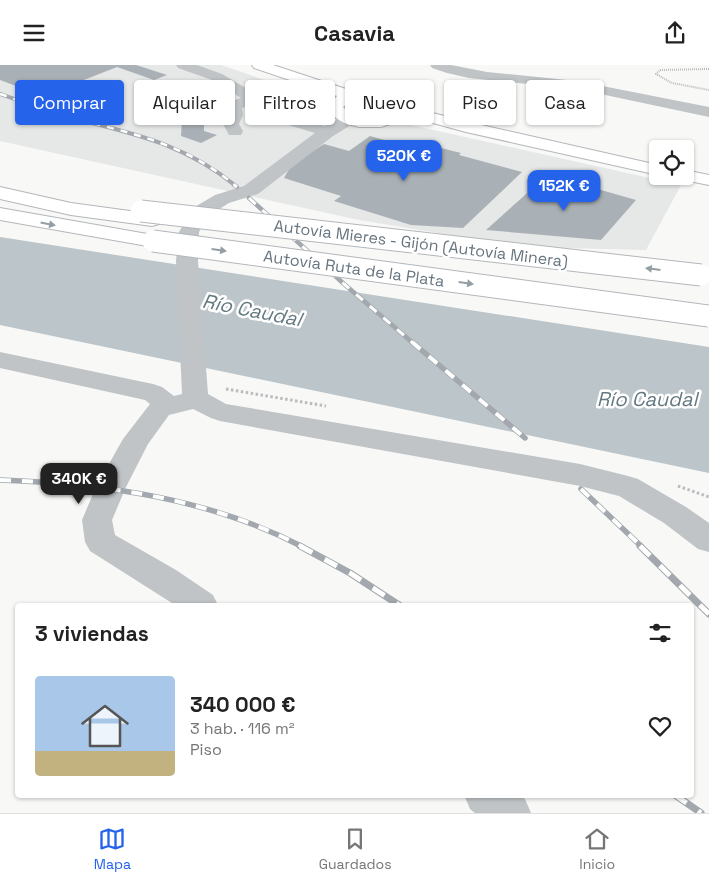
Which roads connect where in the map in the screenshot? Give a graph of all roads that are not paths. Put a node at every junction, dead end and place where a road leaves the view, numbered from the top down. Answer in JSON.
{"nodes":[{"id":1,"x":184,"y":65,"type":"edge"},
{"id":2,"x":259,"y":65,"type":"edge"},
{"id":3,"x":437,"y":65,"type":"edge"},
{"id":4,"x":345,"y":93,"type":"edge"},
{"id":5,"x":245,"y":94,"type":"edge"},
{"id":6,"x":345,"y":98,"type":"edge"},
{"id":7,"x":709,"y":112,"type":"edge"},
{"id":8,"x":345,"y":117,"type":"edge"},
{"id":9,"x":434,"y":118,"type":"edge"},
{"id":10,"x":345,"y":122,"type":"edge"},
{"id":11,"x":232,"y":125,"type":"edge"},
{"id":12,"x":304,"y":125,"type":"edge"},
{"id":13,"x":235,"y":131,"type":"dead end"},
{"id":14,"x":328,"y":132,"type":"junction"},
{"id":15,"x":649,"y":168,"type":"edge"},
{"id":16,"x":694,"y":177,"type":"edge"},
{"id":17,"x":709,"y":180,"type":"edge"},
{"id":18,"x":0,"y":192,"type":"edge"},
{"id":19,"x":0,"y":214,"type":"edge"},
{"id":20,"x":149,"y":224,"type":"junction"},
{"id":21,"x":706,"y":281,"type":"edge"},
{"id":22,"x":709,"y":316,"type":"edge"},
{"id":23,"x":0,"y":360,"type":"edge"},
{"id":24,"x":182,"y":402,"type":"junction"},
{"id":25,"x":709,"y":540,"type":"edge"},
{"id":26,"x":198,"y":603,"type":"edge"},
{"id":27,"x":488,"y":798,"type":"edge"},
{"id":28,"x":511,"y":813,"type":"edge"}],
"edges":[{"from":1,"to":5,"type":"street"},
{"from":2,"to":4,"type":"highway"},
{"from":3,"to":7,"type":"street"},
{"from":6,"to":8,"type":"highway"},
{"from":9,"to":15,"type":"highway"},
{"from":10,"to":14,"type":"street"},
{"from":11,"to":13,"type":"street"},
{"from":12,"to":14,"type":"street"},
{"from":14,"to":24,"type":"street"},
{"from":16,"to":17,"type":"highway"},
{"from":18,"to":20,"type":"highway","name":"Autovía Ruta de la Plata"},
{"from":19,"to":20,"type":"highway","name":"Autovía Ruta de la Plata","one_way":true},
{"from":21,"to":20,"type":"highway","name":"Autovía Ruta de la Plata","one_way":true},
{"from":20,"to":22,"type":"highway","name":"Autovía Ruta de la Plata","one_way":true,"bridge":true},
{"from":23,"to":24,"type":"street"},
{"from":24,"to":25,"type":"street"},
{"from":24,"to":26,"type":"street"},
{"from":27,"to":28,"type":"street"}]}
